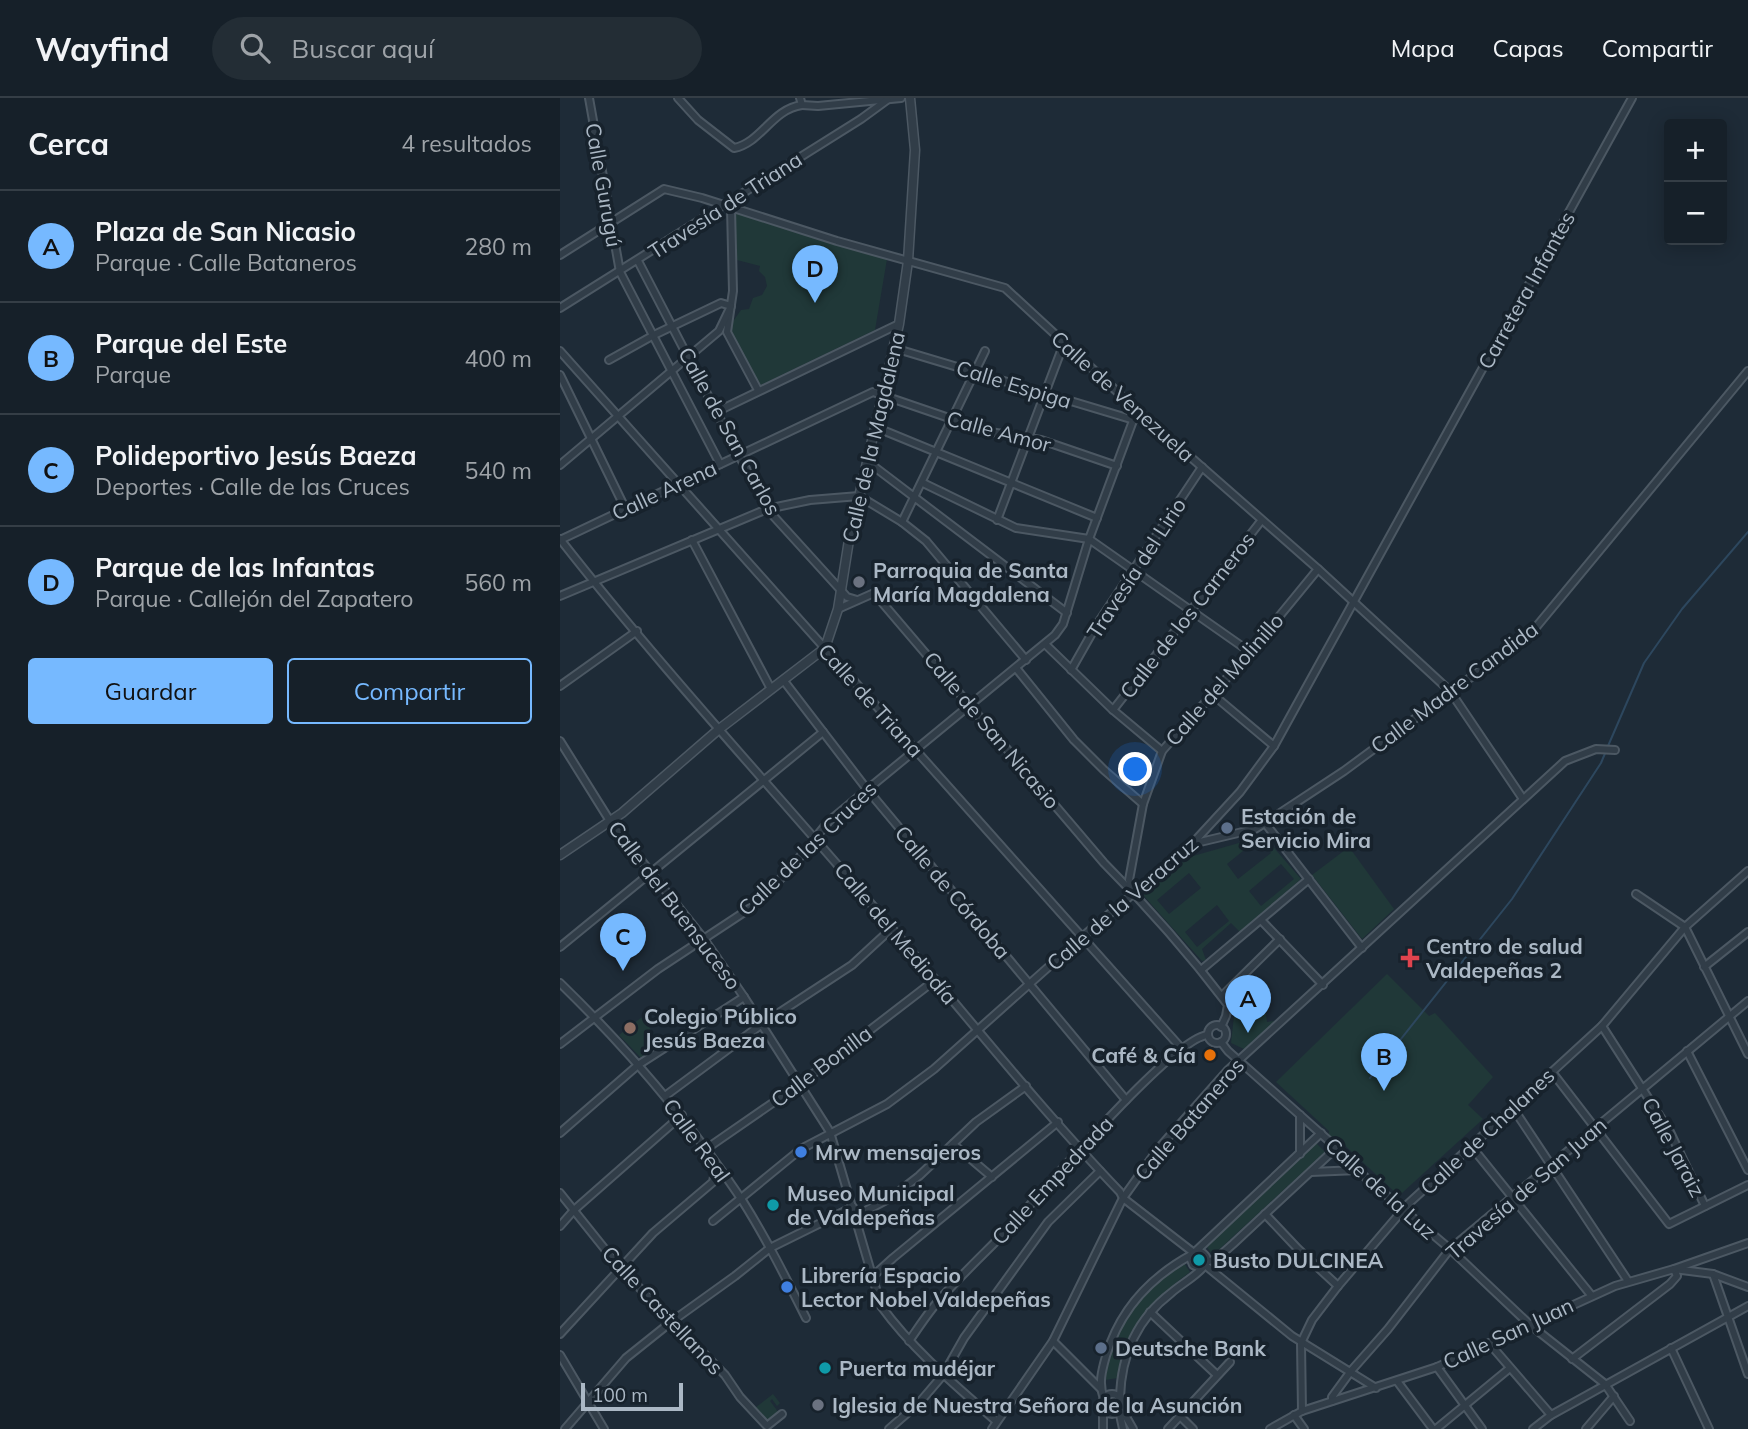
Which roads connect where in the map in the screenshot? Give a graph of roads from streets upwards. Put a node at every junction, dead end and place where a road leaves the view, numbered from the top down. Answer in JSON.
{"nodes":[{"id":1,"x":589,"y":98,"type":"edge"},
{"id":2,"x":678,"y":98,"type":"edge"},
{"id":3,"x":901,"y":98,"type":"edge"},
{"id":4,"x":910,"y":98,"type":"edge"},
{"id":5,"x":1632,"y":98,"type":"edge"},
{"id":6,"x":887,"y":100,"type":"junction"},
{"id":7,"x":801,"y":101,"type":"edge"},
{"id":8,"x":728,"y":207,"type":"junction"},
{"id":9,"x":612,"y":223,"type":"junction"},
{"id":10,"x":560,"y":255,"type":"edge"},
{"id":11,"x":638,"y":261,"type":"junction"},
{"id":12,"x":908,"y":261,"type":"junction"},
{"id":13,"x":620,"y":272,"type":"junction"},
{"id":14,"x":730,"y":306,"type":"junction"},
{"id":15,"x":560,"y":308,"type":"edge"},
{"id":16,"x":899,"y":324,"type":"junction"},
{"id":17,"x":673,"y":327,"type":"junction"},
{"id":18,"x":654,"y":335,"type":"junction"},
{"id":19,"x":1064,"y":342,"type":"junction"},
{"id":20,"x":894,"y":348,"type":"junction"},
{"id":21,"x":560,"y":351,"type":"edge"},
{"id":22,"x":985,"y":351,"type":"dead end"},
{"id":23,"x":689,"y":358,"type":"junction"},
{"id":24,"x":609,"y":360,"type":"dead end"},
{"id":25,"x":671,"y":370,"type":"junction"},
{"id":26,"x":1748,"y":371,"type":"edge"},
{"id":27,"x":974,"y":372,"type":"junction"},
{"id":28,"x":560,"y":375,"type":"edge"},
{"id":29,"x":758,"y":390,"type":"junction"},
{"id":30,"x":1044,"y":392,"type":"junction"},
{"id":31,"x":883,"y":395,"type":"junction"},
{"id":32,"x":1137,"y":410,"type":"junction"},
{"id":33,"x":716,"y":412,"type":"junction"},
{"id":34,"x":618,"y":416,"type":"junction"},
{"id":35,"x":952,"y":419,"type":"junction"},
{"id":36,"x":1134,"y":420,"type":"junction"},
{"id":37,"x":875,"y":427,"type":"junction"},
{"id":38,"x":591,"y":439,"type":"junction"},
{"id":39,"x":1027,"y":439,"type":"junction"},
{"id":40,"x":937,"y":453,"type":"junction"},
{"id":41,"x":738,"y":455,"type":"junction"},
{"id":42,"x":867,"y":462,"type":"junction"},
{"id":43,"x":720,"y":464,"type":"junction"},
{"id":44,"x":560,"y":465,"type":"edge"},
{"id":45,"x":1117,"y":466,"type":"junction"},
{"id":46,"x":1202,"y":467,"type":"junction"},
{"id":47,"x":1420,"y":481,"type":"joint"},
{"id":48,"x":1010,"y":482,"type":"junction"},
{"id":49,"x":923,"y":483,"type":"junction"},
{"id":50,"x":679,"y":484,"type":"junction"},
{"id":51,"x":859,"y":496,"type":"junction"},
{"id":52,"x":914,"y":499,"type":"junction"},
{"id":53,"x":625,"y":508,"type":"junction"},
{"id":54,"x":768,"y":509,"type":"junction"},
{"id":55,"x":1097,"y":518,"type":"junction"},
{"id":56,"x":997,"y":520,"type":"junction"},
{"id":57,"x":1261,"y":521,"type":"junction"},
{"id":58,"x":902,"y":522,"type":"junction"},
{"id":59,"x":719,"y":529,"type":"junction"},
{"id":60,"x":560,"y":539,"type":"edge"},
{"id":61,"x":1089,"y":539,"type":"junction"},
{"id":62,"x":692,"y":540,"type":"junction"},
{"id":63,"x":1318,"y":569,"type":"junction"},
{"id":64,"x":1135,"y":570,"type":"junction"},
{"id":65,"x":593,"y":581,"type":"junction"},
{"id":66,"x":841,"y":588,"type":"junction"},
{"id":67,"x":560,"y":596,"type":"edge"},
{"id":68,"x":857,"y":600,"type":"junction"},
{"id":69,"x":1354,"y":603,"type":"junction"},
{"id":70,"x":838,"y":609,"type":"junction"},
{"id":71,"x":1191,"y":610,"type":"junction"},
{"id":72,"x":1067,"y":613,"type":"junction"},
{"id":73,"x":637,"y":631,"type":"junction"},
{"id":74,"x":1045,"y":644,"type":"junction"},
{"id":75,"x":825,"y":648,"type":"junction"},
{"id":76,"x":1250,"y":652,"type":"junction"},
{"id":77,"x":1026,"y":660,"type":"junction"},
{"id":78,"x":1016,"y":668,"type":"junction"},
{"id":79,"x":1071,"y":670,"type":"junction"},
{"id":80,"x":784,"y":681,"type":"junction"},
{"id":81,"x":560,"y":686,"type":"edge"},
{"id":82,"x":771,"y":689,"type":"junction"},
{"id":83,"x":1450,"y":691,"type":"junction"},
{"id":84,"x":1211,"y":693,"type":"junction"},
{"id":85,"x":970,"y":704,"type":"junction"},
{"id":86,"x":1113,"y":710,"type":"junction"},
{"id":87,"x":718,"y":730,"type":"junction"},
{"id":88,"x":823,"y":733,"type":"junction"},
{"id":89,"x":561,"y":745,"type":"edge"},
{"id":90,"x":1274,"y":746,"type":"junction"},
{"id":91,"x":915,"y":749,"type":"junction"},
{"id":92,"x":1613,"y":750,"type":"dead end"},
{"id":93,"x":1162,"y":751,"type":"junction"},
{"id":94,"x":764,"y":781,"type":"junction"},
{"id":95,"x":866,"y":788,"type":"junction"},
{"id":96,"x":1524,"y":799,"type":"junction"},
{"id":97,"x":1143,"y":804,"type":"junction"},
{"id":98,"x":610,"y":821,"type":"junction"},
{"id":99,"x":1265,"y":823,"type":"junction"},
{"id":100,"x":816,"y":839,"type":"junction"},
{"id":101,"x":1194,"y":844,"type":"junction"},
{"id":102,"x":560,"y":855,"type":"edge"},
{"id":103,"x":1748,"y":871,"type":"edge"},
{"id":104,"x":650,"y":873,"type":"junction"},
{"id":105,"x":1309,"y":878,"type":"junction"},
{"id":106,"x":1125,"y":880,"type":"junction"},
{"id":107,"x":1134,"y":892,"type":"junction"},
{"id":108,"x":1636,"y":894,"type":"dead end"},
{"id":109,"x":1261,"y":920,"type":"junction"},
{"id":110,"x":1685,"y":927,"type":"junction"},
{"id":111,"x":891,"y":929,"type":"junction"},
{"id":112,"x":1748,"y":932,"type":"edge"},
{"id":113,"x":1082,"y":937,"type":"junction"},
{"id":114,"x":704,"y":939,"type":"junction"},
{"id":115,"x":1280,"y":939,"type":"junction"},
{"id":116,"x":560,"y":947,"type":"edge"},
{"id":117,"x":1362,"y":948,"type":"junction"},
{"id":118,"x":1704,"y":967,"type":"junction"},
{"id":119,"x":1201,"y":970,"type":"junction"},
{"id":120,"x":935,"y":980,"type":"junction"},
{"id":121,"x":560,"y":983,"type":"edge"},
{"id":122,"x":1030,"y":983,"type":"junction"},
{"id":123,"x":1323,"y":985,"type":"junction"},
{"id":124,"x":1222,"y":996,"type":"junction"},
{"id":125,"x":744,"y":997,"type":"junction"},
{"id":126,"x":1748,"y":1001,"type":"edge"},
{"id":127,"x":594,"y":1016,"type":"junction"},
{"id":128,"x":1730,"y":1016,"type":"junction"},
{"id":129,"x":761,"y":1024,"type":"junction"},
{"id":130,"x":1602,"y":1026,"type":"junction"},
{"id":131,"x":1221,"y":1027,"type":"junction"},
{"id":132,"x":978,"y":1030,"type":"junction"},
{"id":133,"x":1208,"y":1035,"type":"junction"},
{"id":134,"x":1221,"y":1042,"type":"junction"},
{"id":135,"x":560,"y":1044,"type":"edge"},
{"id":136,"x":1182,"y":1049,"type":"junction"},
{"id":137,"x":1688,"y":1051,"type":"junction"},
{"id":138,"x":1748,"y":1054,"type":"edge"},
{"id":139,"x":1238,"y":1060,"type":"junction"},
{"id":140,"x":638,"y":1065,"type":"junction"},
{"id":141,"x":1552,"y":1072,"type":"junction"},
{"id":142,"x":800,"y":1084,"type":"junction"},
{"id":143,"x":1026,"y":1086,"type":"junction"},
{"id":144,"x":1643,"y":1089,"type":"junction"},
{"id":145,"x":665,"y":1096,"type":"junction"},
{"id":146,"x":1126,"y":1100,"type":"junction"},
{"id":147,"x":1513,"y":1108,"type":"junction"},
{"id":148,"x":682,"y":1115,"type":"junction"},
{"id":149,"x":1300,"y":1115,"type":"junction"},
{"id":150,"x":1058,"y":1122,"type":"junction"},
{"id":151,"x":1595,"y":1128,"type":"junction"},
{"id":152,"x":830,"y":1132,"type":"junction"},
{"id":153,"x":560,"y":1133,"type":"edge"},
{"id":154,"x":1321,"y":1133,"type":"junction"},
{"id":155,"x":953,"y":1144,"type":"junction"},
{"id":156,"x":1471,"y":1146,"type":"junction"},
{"id":157,"x":1336,"y":1147,"type":"junction"},
{"id":158,"x":706,"y":1149,"type":"junction"},
{"id":159,"x":1080,"y":1149,"type":"junction"},
{"id":160,"x":1300,"y":1154,"type":"junction"},
{"id":161,"x":716,"y":1165,"type":"junction"},
{"id":162,"x":1551,"y":1166,"type":"junction"},
{"id":163,"x":1358,"y":1170,"type":"junction"},
{"id":164,"x":1748,"y":1170,"type":"edge"},
{"id":165,"x":1100,"y":1171,"type":"junction"},
{"id":166,"x":1311,"y":1172,"type":"junction"},
{"id":167,"x":992,"y":1177,"type":"junction"},
{"id":168,"x":713,"y":1182,"type":"junction"},
{"id":169,"x":1748,"y":1185,"type":"edge"},
{"id":170,"x":731,"y":1186,"type":"junction"},
{"id":171,"x":560,"y":1192,"type":"edge"},
{"id":172,"x":1514,"y":1197,"type":"junction"},
{"id":173,"x":1123,"y":1198,"type":"junction"},
{"id":174,"x":741,"y":1200,"type":"junction"},
{"id":175,"x":1706,"y":1206,"type":"junction"},
{"id":176,"x":853,"y":1207,"type":"junction"},
{"id":177,"x":574,"y":1210,"type":"junction"},
{"id":178,"x":1402,"y":1210,"type":"junction"},
{"id":179,"x":1265,"y":1214,"type":"junction"},
{"id":180,"x":856,"y":1216,"type":"junction"},
{"id":181,"x":713,"y":1222,"type":"dead end"},
{"id":182,"x":560,"y":1226,"type":"edge"},
{"id":183,"x":1748,"y":1243,"type":"edge"},
{"id":184,"x":770,"y":1248,"type":"junction"},
{"id":185,"x":1450,"y":1249,"type":"junction"},
{"id":186,"x":1194,"y":1253,"type":"junction"},
{"id":187,"x":1205,"y":1264,"type":"junction"},
{"id":188,"x":620,"y":1268,"type":"junction"},
{"id":189,"x":1674,"y":1269,"type":"junction"},
{"id":190,"x":1713,"y":1274,"type":"junction"},
{"id":191,"x":872,"y":1277,"type":"junction"},
{"id":192,"x":1628,"y":1282,"type":"junction"},
{"id":193,"x":1338,"y":1286,"type":"junction"},
{"id":194,"x":1748,"y":1287,"type":"edge"},
{"id":195,"x":1591,"y":1295,"type":"junction"},
{"id":196,"x":1748,"y":1306,"type":"edge"},
{"id":197,"x":1150,"y":1312,"type":"junction"},
{"id":198,"x":806,"y":1318,"type":"dead end"},
{"id":199,"x":1727,"y":1318,"type":"junction"},
{"id":200,"x":670,"y":1322,"type":"junction"},
{"id":201,"x":1529,"y":1324,"type":"junction"},
{"id":202,"x":560,"y":1334,"type":"edge"},
{"id":203,"x":909,"y":1341,"type":"junction"},
{"id":204,"x":1053,"y":1341,"type":"junction"},
{"id":205,"x":1301,"y":1343,"type":"junction"},
{"id":206,"x":1489,"y":1343,"type":"junction"},
{"id":207,"x":1671,"y":1348,"type":"junction"},
{"id":208,"x":560,"y":1355,"type":"edge"},
{"id":209,"x":1572,"y":1359,"type":"junction"},
{"id":210,"x":1230,"y":1362,"type":"dead end"},
{"id":211,"x":1437,"y":1367,"type":"junction"},
{"id":212,"x":1510,"y":1368,"type":"junction"},
{"id":213,"x":1351,"y":1371,"type":"junction"},
{"id":214,"x":1748,"y":1374,"type":"edge"},
{"id":215,"x":943,"y":1375,"type":"junction"},
{"id":216,"x":1217,"y":1375,"type":"junction"},
{"id":217,"x":1397,"y":1381,"type":"junction"},
{"id":218,"x":1605,"y":1384,"type":"junction"},
{"id":219,"x":1100,"y":1388,"type":"junction"},
{"id":220,"x":1376,"y":1388,"type":"junction"},
{"id":221,"x":1614,"y":1396,"type":"junction"},
{"id":222,"x":1104,"y":1398,"type":"junction"},
{"id":223,"x":1120,"y":1398,"type":"junction"},
{"id":224,"x":1332,"y":1401,"type":"junction"},
{"id":225,"x":588,"y":1402,"type":"junction"},
{"id":226,"x":1465,"y":1406,"type":"junction"},
{"id":227,"x":1103,"y":1408,"type":"junction"},
{"id":228,"x":1120,"y":1409,"type":"junction"},
{"id":229,"x":1302,"y":1411,"type":"junction"},
{"id":230,"x":782,"y":1414,"type":"dead end"},
{"id":231,"x":1179,"y":1415,"type":"junction"},
{"id":232,"x":1294,"y":1415,"type":"junction"},
{"id":233,"x":1551,"y":1415,"type":"junction"},
{"id":234,"x":996,"y":1421,"type":"junction"},
{"id":235,"x":1630,"y":1421,"type":"dead end"},
{"id":236,"x":1537,"y":1428,"type":"edge"},
{"id":237,"x":565,"y":1429,"type":"edge"},
{"id":238,"x":604,"y":1429,"type":"edge"},
{"id":239,"x":889,"y":1429,"type":"edge"},
{"id":240,"x":992,"y":1429,"type":"edge"},
{"id":241,"x":1104,"y":1429,"type":"edge"},
{"id":242,"x":1123,"y":1429,"type":"edge"},
{"id":243,"x":1133,"y":1429,"type":"edge"},
{"id":244,"x":1168,"y":1429,"type":"edge"},
{"id":245,"x":1193,"y":1429,"type":"edge"},
{"id":246,"x":1270,"y":1429,"type":"edge"},
{"id":247,"x":1304,"y":1429,"type":"edge"},
{"id":248,"x":1434,"y":1429,"type":"edge"},
{"id":249,"x":1482,"y":1429,"type":"edge"},
{"id":250,"x":1586,"y":1429,"type":"edge"},
{"id":251,"x":1709,"y":1429,"type":"edge"}],
"edges":[{"from":1,"to":9,"type":"street","name":"Calle Gurugú"},
{"from":2,"to":7,"type":"street"},
{"from":3,"to":6,"type":"street"},
{"from":4,"to":12,"type":"street","name":"Calle de la Magdalena"},
{"from":5,"to":47,"type":"street","name":"Carretera Infantes"},
{"from":6,"to":7,"type":"street"},
{"from":6,"to":8,"type":"street","name":"Travesía de Triana"},
{"from":8,"to":9,"type":"street","name":"Calle de Venezuela"},
{"from":8,"to":11,"type":"street","name":"Travesía de Triana"},
{"from":8,"to":12,"type":"street","name":"Calle de Venezuela"},
{"from":8,"to":14,"type":"street"},
{"from":9,"to":10,"type":"street","name":"Calle de Venezuela"},
{"from":9,"to":13,"type":"street","name":"Calle Gurugú"},
{"from":11,"to":13,"type":"street","name":"Travesía de Triana"},
{"from":11,"to":17,"type":"street","name":"Calle de San Carlos"},
{"from":12,"to":16,"type":"street","name":"Calle de la Magdalena"},
{"from":12,"to":19,"type":"street","name":"Calle de Venezuela"},
{"from":13,"to":15,"type":"street","name":"Travesía de Triana"},
{"from":13,"to":18,"type":"street","name":"Calle Gurugú"},
{"from":14,"to":17,"type":"street"},
{"from":14,"to":23,"type":"street"},
{"from":14,"to":29,"type":"street"},
{"from":16,"to":20,"type":"street","name":"Calle de la Magdalena"},
{"from":16,"to":29,"type":"street"},
{"from":17,"to":18,"type":"street"},
{"from":17,"to":23,"type":"street","name":"Calle de San Carlos"},
{"from":18,"to":24,"type":"street"},
{"from":18,"to":25,"type":"street","name":"Calle Gurugú"},
{"from":19,"to":30,"type":"street"},
{"from":19,"to":32,"type":"street","name":"Calle de Venezuela"},
{"from":20,"to":27,"type":"street","name":"Calle Espiga"},
{"from":20,"to":31,"type":"street","name":"Calle de la Magdalena"},
{"from":21,"to":34,"type":"street","name":"Calle de Triana"},
{"from":22,"to":27,"type":"street"},
{"from":23,"to":25,"type":"street"},
{"from":23,"to":33,"type":"street","name":"Calle de San Carlos"},
{"from":25,"to":34,"type":"street"},
{"from":25,"to":43,"type":"street","name":"Calle Gurugú"},
{"from":26,"to":83,"type":"street","name":"Calle Madre Candida"},
{"from":27,"to":30,"type":"street","name":"Calle Espiga"},
{"from":27,"to":35,"type":"street"},
{"from":28,"to":38,"type":"street"},
{"from":29,"to":33,"type":"street"},
{"from":30,"to":36,"type":"street","name":"Calle Espiga"},
{"from":30,"to":39,"type":"street"},
{"from":31,"to":35,"type":"street","name":"Calle Amor"},
{"from":31,"to":37,"type":"street","name":"Calle de la Magdalena"},
{"from":31,"to":41,"type":"street","name":"Calle Arena"},
{"from":32,"to":36,"type":"street","name":"Calle de las Cruces"},
{"from":32,"to":46,"type":"street","name":"Calle de Venezuela"},
{"from":33,"to":41,"type":"street","name":"Calle de San Carlos"},
{"from":34,"to":38,"type":"street"},
{"from":34,"to":50,"type":"street","name":"Calle de Triana"},
{"from":35,"to":39,"type":"street","name":"Calle Amor"},
{"from":35,"to":40,"type":"street"},
{"from":36,"to":45,"type":"street","name":"Calle de las Cruces"},
{"from":37,"to":40,"type":"street"},
{"from":37,"to":42,"type":"street","name":"Calle de la Magdalena"},
{"from":38,"to":44,"type":"street"},
{"from":38,"to":53,"type":"street"},
{"from":39,"to":45,"type":"street","name":"Calle Amor"},
{"from":39,"to":48,"type":"street"},
{"from":40,"to":48,"type":"street"},
{"from":40,"to":49,"type":"street"},
{"from":41,"to":43,"type":"street","name":"Calle Arena"},
{"from":41,"to":54,"type":"street","name":"Calle de San Carlos"},
{"from":42,"to":51,"type":"street","name":"Calle de la Magdalena"},
{"from":42,"to":52,"type":"street"},
{"from":43,"to":50,"type":"street","name":"Calle Arena"},
{"from":45,"to":55,"type":"street","name":"Calle de las Cruces"},
{"from":46,"to":57,"type":"street","name":"Calle de Venezuela"},
{"from":46,"to":64,"type":"street","name":"Travesía del Lirio"},
{"from":47,"to":69,"type":"street","name":"Calle de la Veracruz"},
{"from":48,"to":55,"type":"street"},
{"from":48,"to":56,"type":"street"},
{"from":49,"to":52,"type":"street"},
{"from":49,"to":56,"type":"street"},
{"from":50,"to":53,"type":"street","name":"Calle Arena"},
{"from":50,"to":59,"type":"street","name":"Calle de Triana"},
{"from":51,"to":54,"type":"street"},
{"from":51,"to":58,"type":"street"},
{"from":51,"to":66,"type":"street","name":"Calle de la Magdalena"},
{"from":52,"to":58,"type":"street"},
{"from":52,"to":72,"type":"street"},
{"from":53,"to":60,"type":"street","name":"Calle Arena"},
{"from":54,"to":59,"type":"street"},
{"from":54,"to":66,"type":"street","name":"Calle de San Carlos"},
{"from":55,"to":61,"type":"street","name":"Calle de las Cruces"},
{"from":56,"to":61,"type":"street"},
{"from":57,"to":63,"type":"street","name":"Calle de Venezuela"},
{"from":57,"to":71,"type":"street","name":"Calle de los Carneros"},
{"from":58,"to":77,"type":"street"},
{"from":59,"to":62,"type":"street"},
{"from":59,"to":75,"type":"street","name":"Calle de Triana"},
{"from":60,"to":65,"type":"street","name":"Calle del Mediodía"},
{"from":61,"to":64,"type":"street"},
{"from":61,"to":72,"type":"street","name":"Calle de las Cruces"},
{"from":62,"to":65,"type":"street"},
{"from":62,"to":82,"type":"street"},
{"from":63,"to":69,"type":"street","name":"Calle de Venezuela"},
{"from":63,"to":76,"type":"street","name":"Calle del Molinillo"},
{"from":64,"to":71,"type":"street"},
{"from":64,"to":79,"type":"street","name":"Travesía del Lirio"},
{"from":65,"to":67,"type":"street"},
{"from":65,"to":73,"type":"street","name":"Calle del Mediodía"},
{"from":66,"to":68,"type":"street","name":"Calle de San Carlos"},
{"from":66,"to":70,"type":"street","name":"Calle de la Magdalena"},
{"from":68,"to":70,"type":"street"},
{"from":68,"to":85,"type":"street","name":"Calle de San Nicasio"},
{"from":69,"to":83,"type":"street","name":"Calle de Venezuela"},
{"from":69,"to":90,"type":"street","name":"Calle de la Veracruz"},
{"from":70,"to":75,"type":"street","name":"Calle de la Magdalena"},
{"from":71,"to":76,"type":"street"},
{"from":71,"to":86,"type":"street","name":"Calle de los Carneros"},
{"from":72,"to":74,"type":"street","name":"Calle de las Cruces"},
{"from":73,"to":81,"type":"street"},
{"from":73,"to":87,"type":"street","name":"Calle del Mediodía"},
{"from":74,"to":77,"type":"street","name":"Calle de las Cruces"},
{"from":74,"to":79,"type":"street"},
{"from":75,"to":80,"type":"street"},
{"from":75,"to":91,"type":"street","name":"Calle de Triana"},
{"from":76,"to":84,"type":"street","name":"Calle del Molinillo"},
{"from":77,"to":78,"type":"street","name":"Calle de las Cruces"},
{"from":78,"to":85,"type":"street","name":"Calle de las Cruces"},
{"from":78,"to":97,"type":"street"},
{"from":79,"to":86,"type":"street"},
{"from":80,"to":82,"type":"street"},
{"from":80,"to":88,"type":"street","name":"Calle de Córdoba"},
{"from":82,"to":87,"type":"street"},
{"from":83,"to":96,"type":"street","name":"Calle de Venezuela"},
{"from":83,"to":99,"type":"street","name":"Calle Madre Candida"},
{"from":84,"to":90,"type":"street"},
{"from":84,"to":93,"type":"street","name":"Calle del Molinillo"},
{"from":85,"to":91,"type":"street","name":"Calle de las Cruces"},
{"from":85,"to":106,"type":"street","name":"Calle de San Nicasio"},
{"from":86,"to":93,"type":"street"},
{"from":87,"to":94,"type":"street","name":"Calle del Mediodía"},
{"from":87,"to":98,"type":"street"},
{"from":88,"to":94,"type":"street"},
{"from":88,"to":95,"type":"street","name":"Calle de Córdoba"},
{"from":89,"to":98,"type":"street","name":"Calle del Buensuceso"},
{"from":90,"to":101,"type":"street","name":"Calle de la Veracruz"},
{"from":91,"to":95,"type":"street","name":"Calle de las Cruces"},
{"from":91,"to":113,"type":"street","name":"Calle de Triana"},
{"from":92,"to":96,"type":"street","name":"Calle Bataneros"},
{"from":93,"to":97,"type":"street","name":"Calle del Molinillo"},
{"from":94,"to":100,"type":"street","name":"Calle del Mediodía"},
{"from":94,"to":104,"type":"street"},
{"from":95,"to":100,"type":"street","name":"Calle de las Cruces"},
{"from":95,"to":122,"type":"street","name":"Calle de Córdoba"},
{"from":96,"to":117,"type":"street","name":"Calle Bataneros"},
{"from":97,"to":106,"type":"street","name":"Calle del Molinillo"},
{"from":98,"to":102,"type":"street"},
{"from":98,"to":104,"type":"street","name":"Calle del Buensuceso"},
{"from":99,"to":101,"type":"street","name":"Calle Madre Candida"},
{"from":99,"to":105,"type":"street"},
{"from":100,"to":111,"type":"street","name":"Calle del Mediodía"},
{"from":100,"to":114,"type":"street","name":"Calle de las Cruces"},
{"from":101,"to":107,"type":"street","name":"Calle de la Veracruz"},
{"from":103,"to":110,"type":"street","name":"Calle de Chalanes"},
{"from":104,"to":114,"type":"street","name":"Calle del Buensuceso"},
{"from":104,"to":116,"type":"street"},
{"from":105,"to":109,"type":"street"},
{"from":105,"to":117,"type":"street"},
{"from":106,"to":107,"type":"street","name":"Calle de San Nicasio"},
{"from":107,"to":113,"type":"street","name":"Calle de la Veracruz"},
{"from":107,"to":119,"type":"street"},
{"from":108,"to":110,"type":"street"},
{"from":109,"to":115,"type":"street"},
{"from":109,"to":119,"type":"street"},
{"from":110,"to":118,"type":"street"},
{"from":110,"to":130,"type":"street","name":"Calle de Chalanes"},
{"from":111,"to":120,"type":"street","name":"Calle del Mediodía"},
{"from":111,"to":129,"type":"street"},
{"from":112,"to":118,"type":"street"},
{"from":113,"to":122,"type":"street","name":"Calle de la Veracruz"},
{"from":113,"to":136,"type":"street","name":"Calle de Triana"},
{"from":114,"to":125,"type":"street","name":"Calle del Buensuceso"},
{"from":114,"to":127,"type":"street","name":"Calle de las Cruces"},
{"from":115,"to":123,"type":"street"},
{"from":115,"to":124,"type":"street"},
{"from":117,"to":123,"type":"street","name":"Calle Bataneros"},
{"from":118,"to":128,"type":"street"},
{"from":119,"to":124,"type":"street"},
{"from":120,"to":132,"type":"street","name":"Calle del Mediodía"},
{"from":120,"to":142,"type":"street","name":"Calle Bonilla"},
{"from":121,"to":127,"type":"street","name":"Calle Real"},
{"from":122,"to":132,"type":"street","name":"Calle de la Veracruz"},
{"from":122,"to":146,"type":"street","name":"Calle de Córdoba"},
{"from":123,"to":139,"type":"street","name":"Calle Bataneros"},
{"from":124,"to":131,"type":"street"},
{"from":125,"to":129,"type":"street","name":"Calle del Buensuceso"},
{"from":125,"to":140,"type":"street"},
{"from":126,"to":128,"type":"street","name":"Travesía de San Juan"},
{"from":127,"to":135,"type":"street","name":"Calle de las Cruces"},
{"from":127,"to":140,"type":"street","name":"Calle Real"},
{"from":128,"to":137,"type":"street","name":"Travesía de San Juan"},
{"from":128,"to":138,"type":"street"},
{"from":129,"to":142,"type":"street","name":"Calle del Buensuceso"},
{"from":129,"to":145,"type":"street"},
{"from":130,"to":141,"type":"street","name":"Calle de Chalanes"},
{"from":130,"to":144,"type":"street","name":"Calle Jaraiz"},
{"from":131,"to":133,"type":"street"},
{"from":131,"to":134,"type":"street"},
{"from":132,"to":143,"type":"street","name":"Calle del Mediodía"},
{"from":132,"to":152,"type":"street","name":"Calle de la Veracruz"},
{"from":133,"to":134,"type":"street"},
{"from":133,"to":136,"type":"street","name":"Calle Empedrada"},
{"from":134,"to":139,"type":"street","name":"Calle de la Luz"},
{"from":136,"to":146,"type":"street","name":"Calle Empedrada"},
{"from":137,"to":144,"type":"street","name":"Travesía de San Juan"},
{"from":137,"to":164,"type":"street"},
{"from":139,"to":149,"type":"street","name":"Calle de la Luz"},
{"from":139,"to":173,"type":"street","name":"Calle Bataneros"},
{"from":140,"to":145,"type":"street","name":"Calle Real"},
{"from":140,"to":153,"type":"street"},
{"from":141,"to":147,"type":"street","name":"Calle de Chalanes"},
{"from":141,"to":151,"type":"street"},
{"from":142,"to":152,"type":"street","name":"Calle del Buensuceso"},
{"from":142,"to":158,"type":"street","name":"Calle Bonilla"},
{"from":143,"to":150,"type":"street","name":"Calle del Mediodía"},
{"from":143,"to":155,"type":"street"},
{"from":144,"to":151,"type":"street","name":"Travesía de San Juan"},
{"from":144,"to":175,"type":"street","name":"Calle Jaraiz"},
{"from":145,"to":148,"type":"street","name":"Calle Real"},
{"from":146,"to":159,"type":"street","name":"Calle Empedrada"},
{"from":147,"to":156,"type":"street","name":"Calle de Chalanes"},
{"from":147,"to":162,"type":"street"},
{"from":148,"to":158,"type":"street","name":"Calle Real"},
{"from":148,"to":177,"type":"street"},
{"from":149,"to":154,"type":"street","name":"Calle de la Luz"},
{"from":149,"to":160,"type":"street"},
{"from":150,"to":159,"type":"street","name":"Calle del Mediodía"},
{"from":150,"to":167,"type":"street"},
{"from":151,"to":162,"type":"street","name":"Travesía de San Juan"},
{"from":151,"to":175,"type":"street"},
{"from":152,"to":174,"type":"street","name":"Calle de la Veracruz"},
{"from":152,"to":176,"type":"street","name":"Calle del Buensuceso"},
{"from":154,"to":157,"type":"street","name":"Calle de la Luz"},
{"from":154,"to":160,"type":"street"},
{"from":155,"to":167,"type":"street"},
{"from":155,"to":180,"type":"street"},
{"from":156,"to":172,"type":"street"},
{"from":156,"to":178,"type":"street","name":"Calle de Chalanes"},
{"from":157,"to":163,"type":"street","name":"Calle de la Luz"},
{"from":157,"to":166,"type":"street"},
{"from":158,"to":161,"type":"street","name":"Calle Real"},
{"from":159,"to":165,"type":"street","name":"Calle del Mediodía"},
{"from":159,"to":203,"type":"street","name":"Calle Empedrada"},
{"from":160,"to":186,"type":"street"},
{"from":161,"to":168,"type":"street"},
{"from":161,"to":170,"type":"street","name":"Calle Real"},
{"from":162,"to":172,"type":"street","name":"Travesía de San Juan"},
{"from":162,"to":192,"type":"street"},
{"from":163,"to":166,"type":"street"},
{"from":163,"to":178,"type":"street","name":"Calle de la Luz"},
{"from":165,"to":173,"type":"street","name":"Calle del Mediodía"},
{"from":165,"to":215,"type":"street"},
{"from":166,"to":179,"type":"street"},
{"from":167,"to":191,"type":"street"},
{"from":168,"to":170,"type":"street"},
{"from":168,"to":188,"type":"street"},
{"from":169,"to":175,"type":"street"},
{"from":170,"to":174,"type":"street","name":"Calle Real"},
{"from":171,"to":177,"type":"street","name":"Calle Castellanos"},
{"from":172,"to":185,"type":"street","name":"Travesía de San Juan"},
{"from":172,"to":195,"type":"street"},
{"from":173,"to":186,"type":"street","name":"Calle del Mediodía"},
{"from":173,"to":204,"type":"street","name":"Calle Bataneros"},
{"from":174,"to":181,"type":"street","name":"Calle de la Veracruz"},
{"from":174,"to":184,"type":"street","name":"Calle Real"},
{"from":176,"to":180,"type":"street","name":"Calle del Buensuceso"},
{"from":176,"to":184,"type":"street"},
{"from":177,"to":182,"type":"street"},
{"from":177,"to":188,"type":"street","name":"Calle Castellanos"},
{"from":178,"to":185,"type":"street","name":"Calle de la Luz"},
{"from":178,"to":193,"type":"street","name":"Calle de Chalanes"},
{"from":179,"to":187,"type":"street"},
{"from":179,"to":193,"type":"street"},
{"from":180,"to":191,"type":"street","name":"Calle del Buensuceso"},
{"from":183,"to":189,"type":"street","name":"Calle San Juan"},
{"from":184,"to":198,"type":"street","name":"Calle Real"},
{"from":184,"to":200,"type":"street"},
{"from":185,"to":201,"type":"street","name":"Calle de la Luz"},
{"from":185,"to":213,"type":"street","name":"Travesía de San Juan"},
{"from":186,"to":187,"type":"street"},
{"from":186,"to":187,"type":"street"},
{"from":186,"to":219,"type":"street"},
{"from":187,"to":197,"type":"street"},
{"from":187,"to":205,"type":"street"},
{"from":188,"to":200,"type":"street","name":"Calle Castellanos"},
{"from":188,"to":202,"type":"street"},
{"from":189,"to":190,"type":"street"},
{"from":189,"to":192,"type":"street","name":"Calle San Juan"},
{"from":189,"to":209,"type":"street"},
{"from":190,"to":194,"type":"street"},
{"from":190,"to":199,"type":"street"},
{"from":191,"to":203,"type":"street","name":"Calle del Buensuceso"},
{"from":192,"to":195,"type":"street","name":"Calle San Juan"},
{"from":193,"to":205,"type":"street","name":"Calle de Chalanes"},
{"from":195,"to":201,"type":"street","name":"Calle San Juan"},
{"from":196,"to":199,"type":"street"},
{"from":197,"to":216,"type":"street"},
{"from":197,"to":223,"type":"street"},
{"from":199,"to":207,"type":"street"},
{"from":199,"to":214,"type":"street"},
{"from":200,"to":225,"type":"street"},
{"from":200,"to":230,"type":"street","name":"Calle Castellanos"},
{"from":201,"to":206,"type":"street","name":"Calle San Juan"},
{"from":201,"to":209,"type":"street","name":"Calle de la Luz"},
{"from":203,"to":215,"type":"street","name":"Calle del Buensuceso"},
{"from":204,"to":219,"type":"street"},
{"from":204,"to":234,"type":"street","name":"Calle Bataneros"},
{"from":205,"to":213,"type":"street"},
{"from":205,"to":229,"type":"street"},
{"from":206,"to":211,"type":"street","name":"Calle San Juan"},
{"from":206,"to":212,"type":"street"},
{"from":207,"to":218,"type":"street"},
{"from":207,"to":251,"type":"street"},
{"from":208,"to":225,"type":"street"},
{"from":209,"to":218,"type":"street","name":"Calle de la Luz"},
{"from":210,"to":216,"type":"street"},
{"from":211,"to":217,"type":"street","name":"Calle San Juan"},
{"from":211,"to":226,"type":"street"},
{"from":212,"to":226,"type":"street"},
{"from":212,"to":233,"type":"street"},
{"from":213,"to":220,"type":"street"},
{"from":213,"to":224,"type":"street","name":"Travesía de San Juan"},
{"from":215,"to":234,"type":"street","name":"Calle del Buensuceso"},
{"from":215,"to":239,"type":"street"},
{"from":216,"to":231,"type":"street"},
{"from":217,"to":220,"type":"street","name":"Calle San Juan"},
{"from":217,"to":248,"type":"street"},
{"from":218,"to":221,"type":"street","name":"Calle de la Luz"},
{"from":218,"to":233,"type":"street"},
{"from":219,"to":222,"type":"street"},
{"from":220,"to":224,"type":"street","name":"Calle San Juan"},
{"from":221,"to":235,"type":"street","name":"Calle de la Luz"},
{"from":221,"to":250,"type":"street"},
{"from":222,"to":223,"type":"street"},
{"from":222,"to":227,"type":"street"},
{"from":223,"to":228,"type":"street"},
{"from":224,"to":229,"type":"street","name":"Calle San Juan"},
{"from":225,"to":237,"type":"street"},
{"from":225,"to":238,"type":"street"},
{"from":226,"to":248,"type":"street"},
{"from":226,"to":249,"type":"street"},
{"from":227,"to":228,"type":"street"},
{"from":227,"to":241,"type":"street"},
{"from":228,"to":242,"type":"street"},
{"from":228,"to":243,"type":"street"},
{"from":229,"to":232,"type":"street","name":"Calle San Juan"},
{"from":231,"to":244,"type":"street"},
{"from":231,"to":245,"type":"street"},
{"from":232,"to":246,"type":"street","name":"Calle San Juan"},
{"from":232,"to":247,"type":"street"},
{"from":233,"to":236,"type":"street"},
{"from":234,"to":240,"type":"street","name":"Calle Bataneros"}]}
